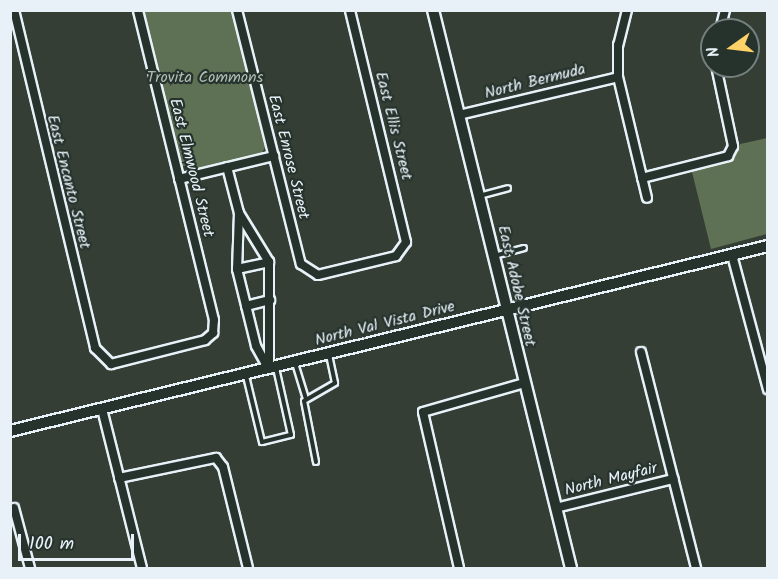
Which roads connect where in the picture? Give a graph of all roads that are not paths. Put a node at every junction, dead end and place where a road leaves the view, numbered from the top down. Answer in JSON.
{"nodes":[{"id":1,"x":14,"y":10,"type":"edge"},
{"id":2,"x":138,"y":10,"type":"edge"},
{"id":3,"x":237,"y":10,"type":"edge"},
{"id":4,"x":350,"y":10,"type":"edge"},
{"id":5,"x":433,"y":10,"type":"edge"},
{"id":6,"x":627,"y":10,"type":"edge"},
{"id":7,"x":618,"y":77,"type":"junction"},
{"id":8,"x":719,"y":78,"type":"edge"},
{"id":9,"x":459,"y":115,"type":"junction"},
{"id":10,"x":274,"y":156,"type":"junction"},
{"id":11,"x":227,"y":167,"type":"junction"},
{"id":12,"x":642,"y":178,"type":"junction"},
{"id":13,"x":179,"y":179,"type":"junction"},
{"id":14,"x":508,"y":188,"type":"dead end"},
{"id":15,"x":479,"y":197,"type":"junction"},
{"id":16,"x":647,"y":198,"type":"dead end"},
{"id":17,"x":239,"y":213,"type":"junction"},
{"id":18,"x":768,"y":246,"type":"edge"},
{"id":19,"x":524,"y":248,"type":"dead end"},
{"id":20,"x":732,"y":255,"type":"junction"},
{"id":21,"x":493,"y":256,"type":"junction"},
{"id":22,"x":268,"y":262,"type":"junction"},
{"id":23,"x":237,"y":269,"type":"junction"},
{"id":24,"x":309,"y":273,"type":"joint"},
{"id":25,"x":270,"y":300,"type":"junction"},
{"id":26,"x":246,"y":306,"type":"junction"},
{"id":27,"x":506,"y":310,"type":"junction"},
{"id":28,"x":213,"y":333,"type":"joint"},
{"id":29,"x":641,"y":352,"type":"dead end"},
{"id":30,"x":328,"y":354,"type":"junction"},
{"id":31,"x":295,"y":362,"type":"junction"},
{"id":32,"x":272,"y":368,"type":"junction"},
{"id":33,"x":245,"y":374,"type":"junction"},
{"id":34,"x":524,"y":383,"type":"junction"},
{"id":35,"x":767,"y":385,"type":"edge"},
{"id":36,"x":306,"y":398,"type":"junction"},
{"id":37,"x":102,"y":409,"type":"junction"},
{"id":38,"x":10,"y":431,"type":"edge"},
{"id":39,"x":316,"y":462,"type":"dead end"},
{"id":40,"x":119,"y":478,"type":"junction"},
{"id":41,"x":673,"y":479,"type":"junction"},
{"id":42,"x":15,"y":508,"type":"dead end"},
{"id":43,"x":556,"y":508,"type":"junction"},
{"id":44,"x":30,"y":568,"type":"edge"},
{"id":45,"x":141,"y":568,"type":"edge"},
{"id":46,"x":248,"y":568,"type":"edge"},
{"id":47,"x":459,"y":568,"type":"edge"},
{"id":48,"x":571,"y":568,"type":"edge"},
{"id":49,"x":696,"y":568,"type":"edge"}],
"edges":[{"from":1,"to":28,"type":"street","name":"East Encanto Street"},
{"from":2,"to":13,"type":"street","name":"East Elmwood Street"},
{"from":3,"to":10,"type":"street","name":"East Enrose Street"},
{"from":4,"to":24,"type":"street","name":"East Ellis Street"},
{"from":5,"to":9,"type":"main road","name":"East Adobe Street"},
{"from":6,"to":7,"type":"street"},
{"from":7,"to":9,"type":"street","name":"North Bermuda"},
{"from":7,"to":12,"type":"street"},
{"from":8,"to":12,"type":"street"},
{"from":9,"to":15,"type":"main road","name":"East Adobe Street"},
{"from":10,"to":11,"type":"street"},
{"from":10,"to":24,"type":"street","name":"East Enrose Street"},
{"from":11,"to":13,"type":"street"},
{"from":11,"to":17,"type":"street"},
{"from":12,"to":16,"type":"street"},
{"from":13,"to":28,"type":"street","name":"East Elmwood Street"},
{"from":14,"to":15,"type":"lane"},
{"from":15,"to":21,"type":"main road","name":"East Adobe Street"},
{"from":17,"to":22,"type":"street"},
{"from":17,"to":23,"type":"street"},
{"from":18,"to":20,"type":"main road","name":"North Val Vista Drive"},
{"from":19,"to":21,"type":"lane"},
{"from":20,"to":27,"type":"main road","name":"North Val Vista Drive"},
{"from":20,"to":35,"type":"street"},
{"from":21,"to":27,"type":"main road","name":"East Adobe Street"},
{"from":22,"to":23,"type":"street"},
{"from":22,"to":25,"type":"street"},
{"from":23,"to":26,"type":"street"},
{"from":25,"to":26,"type":"street"},
{"from":25,"to":32,"type":"street"},
{"from":26,"to":32,"type":"street"},
{"from":27,"to":30,"type":"main road","name":"North Val Vista Drive"},
{"from":27,"to":34,"type":"main road","name":"East Adobe Street"},
{"from":29,"to":41,"type":"street"},
{"from":30,"to":31,"type":"main road","name":"North Val Vista Drive"},
{"from":30,"to":36,"type":"lane"},
{"from":31,"to":32,"type":"main road","name":"North Val Vista Drive"},
{"from":31,"to":36,"type":"lane"},
{"from":32,"to":33,"type":"main road","name":"North Val Vista Drive"},
{"from":32,"to":33,"type":"lane"},
{"from":33,"to":37,"type":"main road","name":"North Val Vista Drive"},
{"from":34,"to":43,"type":"main road","name":"East Adobe Street"},
{"from":34,"to":47,"type":"street"},
{"from":36,"to":39,"type":"lane"},
{"from":37,"to":38,"type":"main road","name":"North Val Vista Drive"},
{"from":37,"to":40,"type":"street"},
{"from":40,"to":45,"type":"street"},
{"from":40,"to":46,"type":"street"},
{"from":41,"to":43,"type":"street","name":"North Mayfair"},
{"from":41,"to":49,"type":"street"},
{"from":42,"to":44,"type":"street"},
{"from":43,"to":48,"type":"main road","name":"East Adobe Street"}]}
